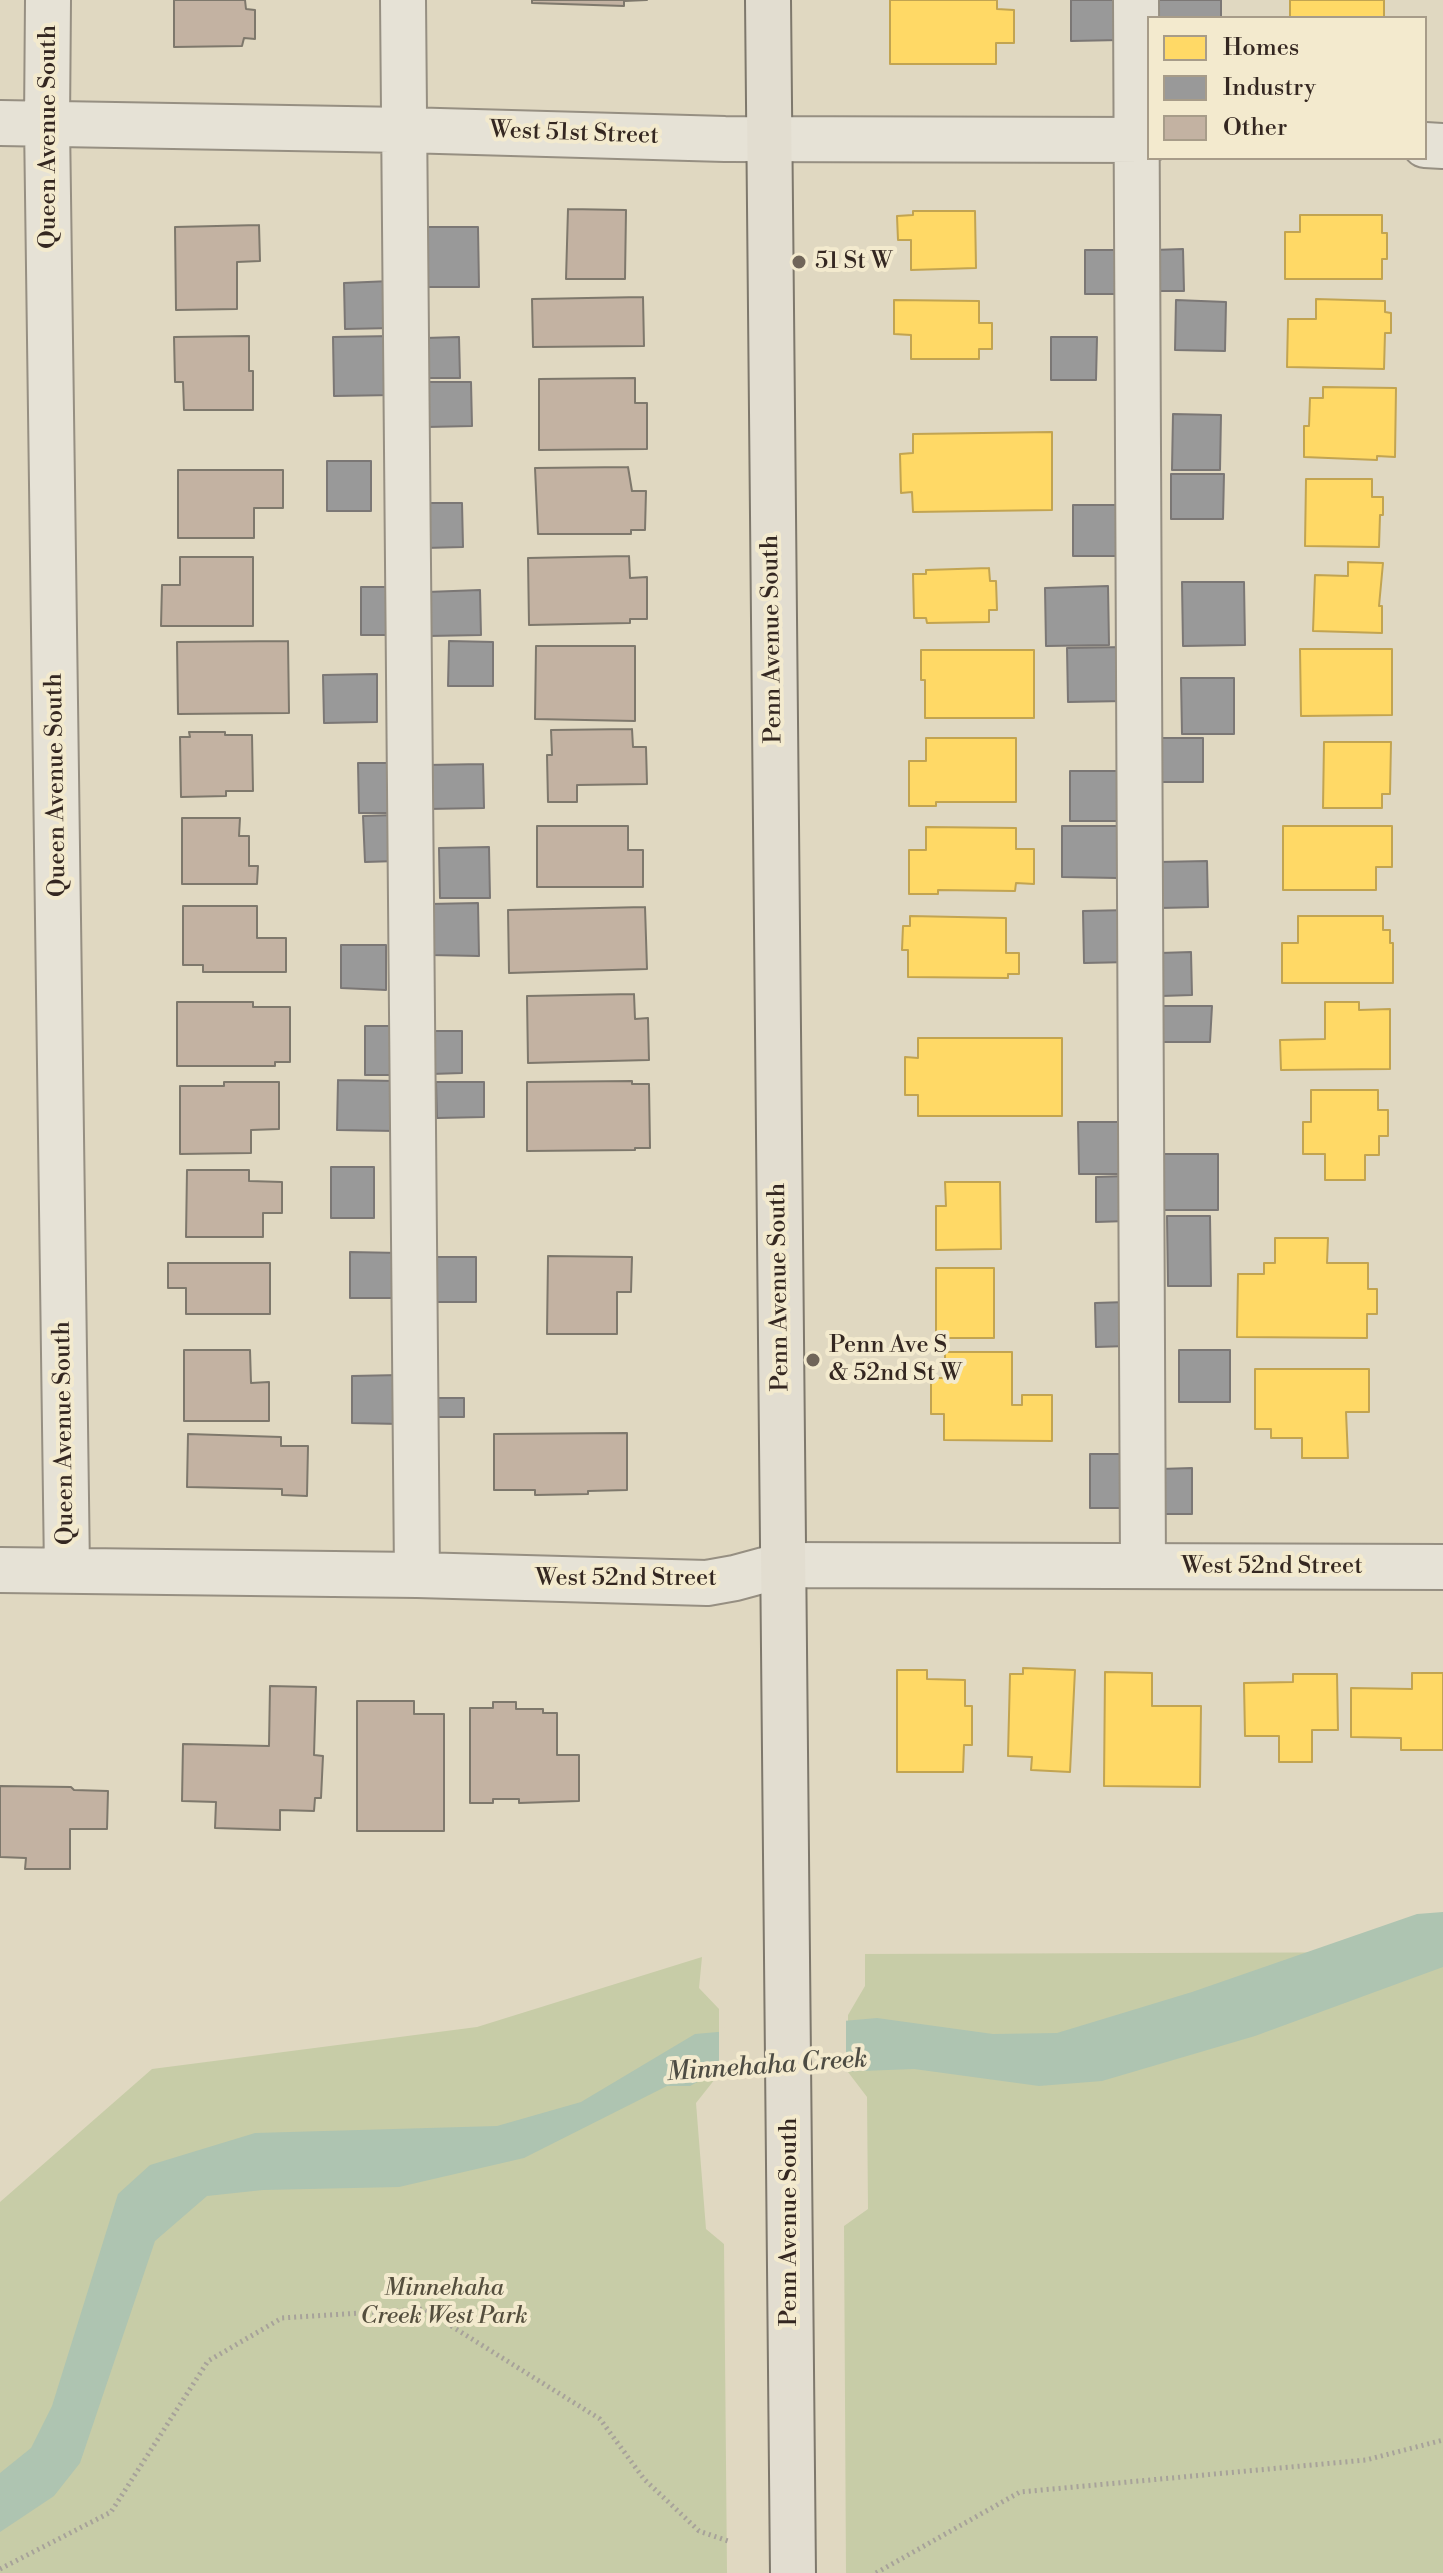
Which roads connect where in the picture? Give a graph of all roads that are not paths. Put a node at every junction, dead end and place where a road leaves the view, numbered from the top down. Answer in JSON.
{"nodes":[{"id":1,"x":48,"y":0,"type":"edge"},
{"id":2,"x":403,"y":0,"type":"edge"},
{"id":3,"x":768,"y":0,"type":"edge"},
{"id":4,"x":1136,"y":0,"type":"edge"},
{"id":5,"x":0,"y":123,"type":"edge"},
{"id":6,"x":47,"y":123,"type":"junction"},
{"id":7,"x":404,"y":130,"type":"junction"},
{"id":8,"x":768,"y":138,"type":"junction"},
{"id":9,"x":1143,"y":140,"type":"edge"},
{"id":10,"x":783,"y":1565,"type":"junction"},
{"id":11,"x":1143,"y":1566,"type":"junction"},
{"id":12,"x":1443,"y":1567,"type":"edge"},
{"id":13,"x":0,"y":1570,"type":"edge"},
{"id":14,"x":67,"y":1570,"type":"junction"},
{"id":15,"x":417,"y":1575,"type":"junction"},
{"id":16,"x":793,"y":2573,"type":"edge"}],
"edges":[{"from":1,"to":6,"type":"street","name":"Queen Avenue South"},
{"from":2,"to":7,"type":"street"},
{"from":3,"to":8,"type":"main road","name":"Penn Avenue South"},
{"from":4,"to":9,"type":"street"},
{"from":5,"to":6,"type":"street","name":"West 51st Street"},
{"from":6,"to":7,"type":"street","name":"West 51st Street"},
{"from":6,"to":14,"type":"street","name":"Queen Avenue South"},
{"from":7,"to":8,"type":"street","name":"West 51st Street"},
{"from":7,"to":15,"type":"street"},
{"from":8,"to":9,"type":"street","name":"West 51st Street"},
{"from":8,"to":10,"type":"main road","name":"Penn Avenue South"},
{"from":9,"to":11,"type":"street"},
{"from":10,"to":11,"type":"street","name":"West 52nd Street"},
{"from":10,"to":15,"type":"street","name":"West 52nd Street"},
{"from":10,"to":16,"type":"main road","name":"Penn Avenue South"},
{"from":11,"to":12,"type":"street","name":"West 52nd Street"},
{"from":13,"to":14,"type":"street","name":"West 52nd Street"},
{"from":14,"to":15,"type":"street","name":"West 52nd Street"}]}
